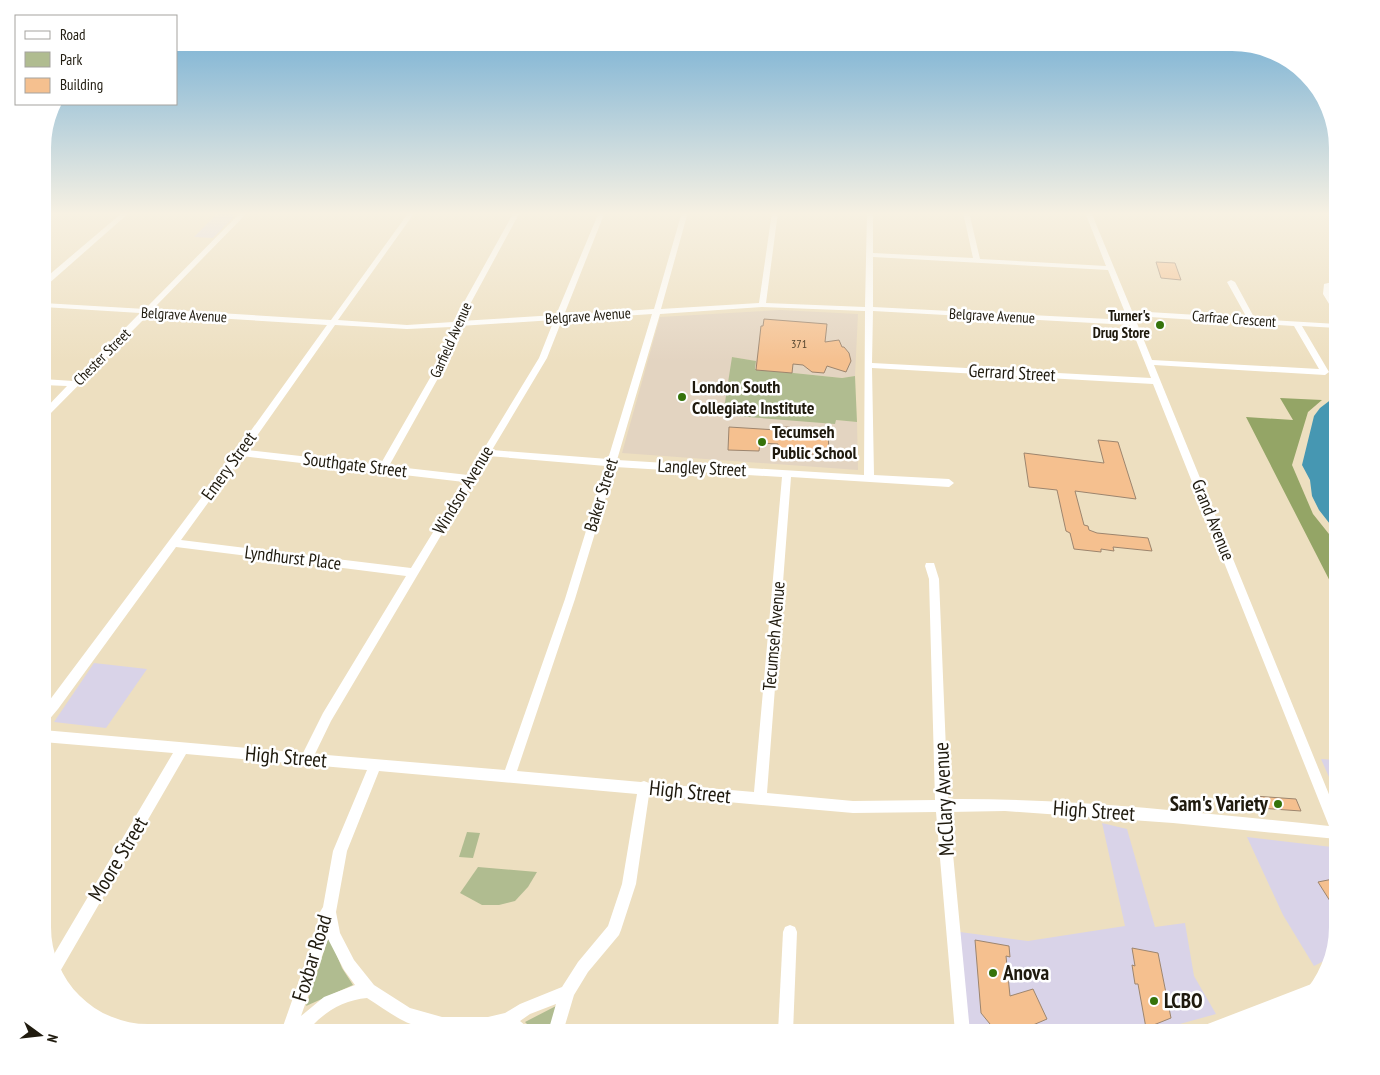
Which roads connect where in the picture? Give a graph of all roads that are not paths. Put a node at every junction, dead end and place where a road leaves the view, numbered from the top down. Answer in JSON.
{"nodes":[{"id":1,"x":68,"y":262,"type":"edge"},
{"id":2,"x":195,"y":262,"type":"edge"},
{"id":3,"x":376,"y":262,"type":"edge"},
{"id":4,"x":489,"y":262,"type":"edge"},
{"id":5,"x":581,"y":262,"type":"edge"},
{"id":6,"x":671,"y":262,"type":"edge"},
{"id":7,"x":768,"y":262,"type":"edge"},
{"id":8,"x":869,"y":262,"type":"edge"},
{"id":9,"x":981,"y":262,"type":"edge"},
{"id":10,"x":1109,"y":262,"type":"edge"},
{"id":11,"x":1111,"y":268,"type":"junction"},
{"id":12,"x":51,"y":277,"type":"edge"},
{"id":13,"x":1231,"y":282,"type":"dead end"},
{"id":14,"x":1329,"y":285,"type":"edge"},
{"id":15,"x":1329,"y":297,"type":"edge"},
{"id":16,"x":762,"y":305,"type":"junction"},
{"id":17,"x":51,"y":306,"type":"edge"},
{"id":18,"x":870,"y":309,"type":"junction"},
{"id":19,"x":657,"y":311,"type":"junction"},
{"id":20,"x":146,"y":312,"type":"junction"},
{"id":21,"x":1130,"y":313,"type":"junction"},
{"id":22,"x":558,"y":318,"type":"junction"},
{"id":23,"x":1253,"y":321,"type":"junction"},
{"id":24,"x":332,"y":323,"type":"junction"},
{"id":25,"x":456,"y":323,"type":"junction"},
{"id":26,"x":1133,"y":323,"type":"junction"},
{"id":27,"x":1296,"y":323,"type":"junction"},
{"id":28,"x":1329,"y":325,"type":"edge"},
{"id":29,"x":1149,"y":362,"type":"junction"},
{"id":30,"x":868,"y":365,"type":"junction"},
{"id":31,"x":1156,"y":381,"type":"junction"},
{"id":32,"x":51,"y":382,"type":"edge"},
{"id":33,"x":75,"y":384,"type":"junction"},
{"id":34,"x":51,"y":408,"type":"edge"},
{"id":35,"x":240,"y":452,"type":"junction"},
{"id":36,"x":486,"y":453,"type":"junction"},
{"id":37,"x":610,"y":463,"type":"junction"},
{"id":38,"x":384,"y":468,"type":"junction"},
{"id":39,"x":788,"y":473,"type":"junction"},
{"id":40,"x":869,"y":478,"type":"junction"},
{"id":41,"x":470,"y":479,"type":"junction"},
{"id":42,"x":949,"y":483,"type":"dead end"},
{"id":43,"x":173,"y":543,"type":"junction"},
{"id":44,"x":930,"y":566,"type":"dead end"},
{"id":45,"x":414,"y":574,"type":"junction"},
{"id":46,"x":51,"y":709,"type":"edge"},
{"id":47,"x":51,"y":737,"type":"edge"},
{"id":48,"x":183,"y":748,"type":"junction"},
{"id":49,"x":306,"y":759,"type":"junction"},
{"id":50,"x":375,"y":765,"type":"junction"},
{"id":51,"x":509,"y":776,"type":"junction"},
{"id":52,"x":644,"y":787,"type":"junction"},
{"id":53,"x":760,"y":799,"type":"junction"},
{"id":54,"x":942,"y":804,"type":"junction"},
{"id":55,"x":1329,"y":809,"type":"edge"},
{"id":56,"x":1329,"y":830,"type":"edge"},
{"id":57,"x":333,"y":882,"type":"junction"},
{"id":58,"x":790,"y":932,"type":"dead end"},
{"id":59,"x":58,"y":962,"type":"edge"},
{"id":60,"x":369,"y":990,"type":"junction"},
{"id":61,"x":567,"y":992,"type":"junction"},
{"id":62,"x":1291,"y":1004,"type":"edge"},
{"id":63,"x":1261,"y":1019,"type":"edge"},
{"id":64,"x":508,"y":1020,"type":"junction"},
{"id":65,"x":291,"y":1024,"type":"edge"},
{"id":66,"x":306,"y":1024,"type":"edge"},
{"id":67,"x":439,"y":1024,"type":"edge"},
{"id":68,"x":492,"y":1024,"type":"edge"},
{"id":69,"x":513,"y":1024,"type":"edge"},
{"id":70,"x":558,"y":1024,"type":"edge"},
{"id":71,"x":785,"y":1024,"type":"edge"},
{"id":72,"x":961,"y":1024,"type":"edge"}],
"edges":[{"from":1,"to":12,"type":"street"},
{"from":2,"to":20,"type":"street","name":"Chester Street"},
{"from":3,"to":24,"type":"street","name":"Emery Street"},
{"from":4,"to":25,"type":"street","name":"Garfield Avenue"},
{"from":5,"to":22,"type":"street","name":"Windsor Avenue"},
{"from":6,"to":19,"type":"street","name":"Baker Street"},
{"from":7,"to":16,"type":"street"},
{"from":8,"to":18,"type":"street"},
{"from":9,"to":11,"type":"street"},
{"from":10,"to":11,"type":"street","name":"Grand Avenue"},
{"from":11,"to":21,"type":"street","name":"Grand Avenue"},
{"from":13,"to":23,"type":"street"},
{"from":14,"to":15,"type":"street"},
{"from":16,"to":18,"type":"street","name":"Belgrave Avenue"},
{"from":16,"to":19,"type":"street","name":"Belgrave Avenue"},
{"from":17,"to":20,"type":"street","name":"Belgrave Avenue"},
{"from":18,"to":26,"type":"street","name":"Belgrave Avenue"},
{"from":18,"to":30,"type":"street"},
{"from":19,"to":22,"type":"street","name":"Belgrave Avenue"},
{"from":19,"to":37,"type":"street","name":"Baker Street"},
{"from":20,"to":24,"type":"street","name":"Belgrave Avenue"},
{"from":20,"to":33,"type":"street","name":"Chester Street"},
{"from":21,"to":23,"type":"street","name":"Carfrae Crescent"},
{"from":21,"to":26,"type":"street","name":"Grand Avenue"},
{"from":22,"to":25,"type":"street","name":"Belgrave Avenue"},
{"from":22,"to":36,"type":"street","name":"Windsor Avenue"},
{"from":23,"to":27,"type":"street","name":"Carfrae Crescent"},
{"from":24,"to":25,"type":"street","name":"Belgrave Avenue"},
{"from":24,"to":35,"type":"street","name":"Emery Street"},
{"from":25,"to":38,"type":"street","name":"Garfield Avenue"},
{"from":26,"to":29,"type":"street","name":"Grand Avenue"},
{"from":27,"to":28,"type":"street","name":"Carfrae Crescent"},
{"from":27,"to":29,"type":"street"},
{"from":29,"to":31,"type":"street","name":"Grand Avenue"},
{"from":30,"to":31,"type":"street","name":"Gerrard Street"},
{"from":30,"to":40,"type":"street"},
{"from":31,"to":55,"type":"street","name":"Grand Avenue"},
{"from":32,"to":33,"type":"street"},
{"from":33,"to":34,"type":"street","name":"Chester Street"},
{"from":35,"to":38,"type":"street","name":"Southgate Street"},
{"from":35,"to":43,"type":"street","name":"Emery Street"},
{"from":36,"to":37,"type":"street","name":"Langley Street"},
{"from":36,"to":41,"type":"street","name":"Windsor Avenue"},
{"from":37,"to":39,"type":"street","name":"Langley Street"},
{"from":37,"to":51,"type":"street","name":"Baker Street"},
{"from":38,"to":41,"type":"street","name":"Southgate Street"},
{"from":39,"to":40,"type":"street","name":"Langley Street"},
{"from":39,"to":53,"type":"street","name":"Tecumseh Avenue"},
{"from":40,"to":42,"type":"street","name":"Langley Street"},
{"from":41,"to":45,"type":"street","name":"Windsor Avenue"},
{"from":43,"to":45,"type":"street","name":"Lyndhurst Place"},
{"from":43,"to":46,"type":"street","name":"Emery Street"},
{"from":44,"to":54,"type":"street","name":"McClary Avenue"},
{"from":45,"to":49,"type":"street","name":"Windsor Avenue"},
{"from":47,"to":48,"type":"street","name":"High Street"},
{"from":48,"to":49,"type":"street","name":"High Street"},
{"from":48,"to":59,"type":"street","name":"Moore Street"},
{"from":49,"to":50,"type":"street","name":"High Street"},
{"from":50,"to":51,"type":"street","name":"High Street"},
{"from":50,"to":57,"type":"street"},
{"from":51,"to":52,"type":"street","name":"High Street"},
{"from":52,"to":53,"type":"street","name":"High Street"},
{"from":52,"to":61,"type":"street"},
{"from":53,"to":54,"type":"street","name":"High Street"},
{"from":54,"to":56,"type":"street","name":"High Street"},
{"from":54,"to":72,"type":"street","name":"McClary Avenue"},
{"from":57,"to":60,"type":"street"},
{"from":57,"to":65,"type":"street","name":"Foxbar Road"},
{"from":58,"to":71,"type":"street"},
{"from":60,"to":66,"type":"street","name":"Foxbar Road"},
{"from":60,"to":67,"type":"street"},
{"from":61,"to":64,"type":"street"},
{"from":61,"to":70,"type":"street"},
{"from":62,"to":63,"type":"main road"},
{"from":64,"to":68,"type":"street"},
{"from":64,"to":69,"type":"street"}]}
